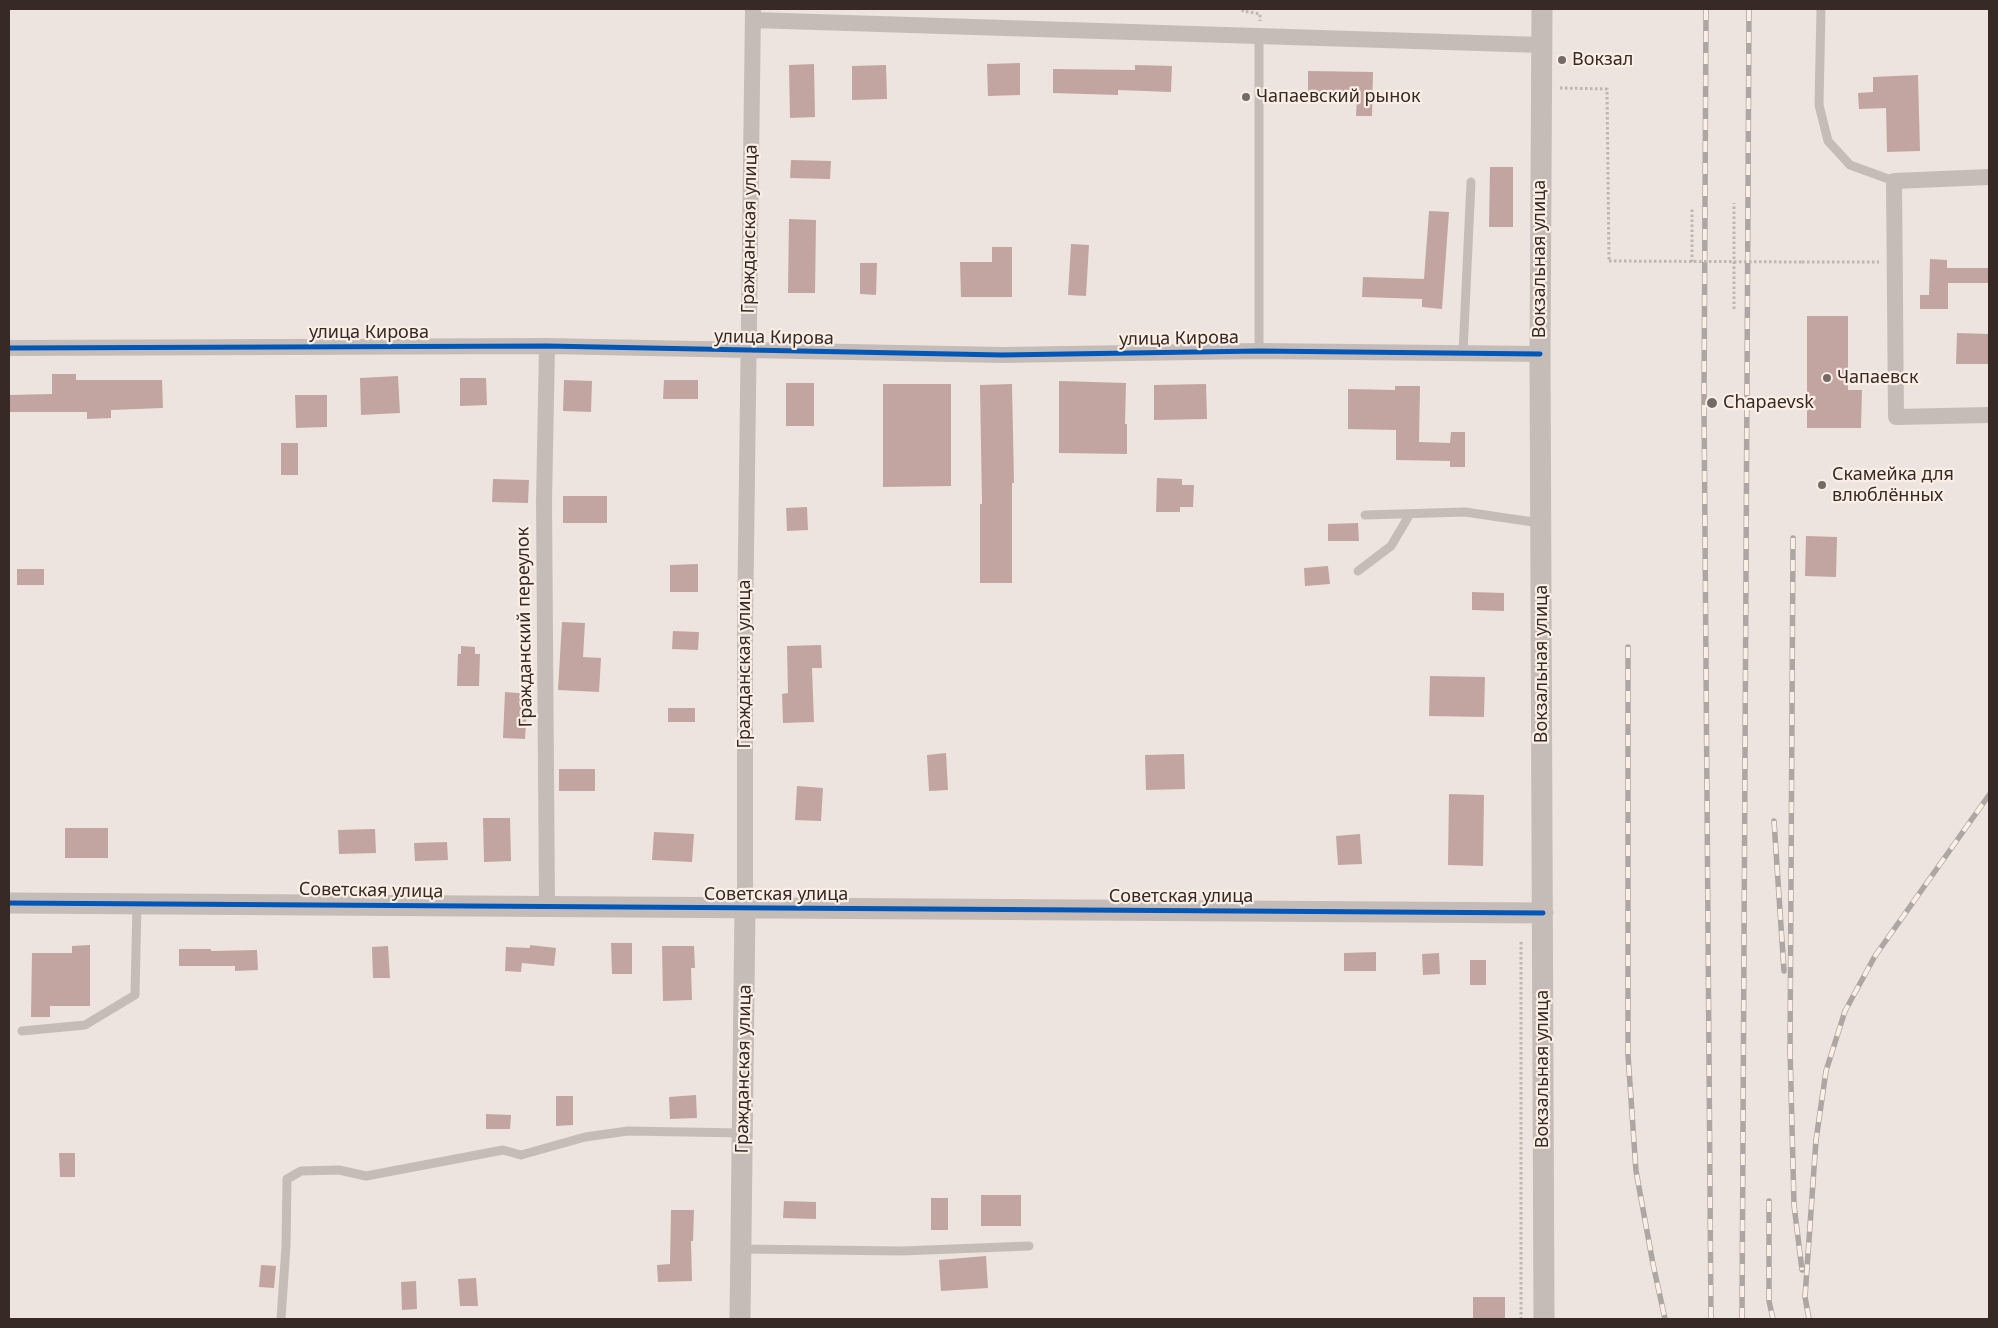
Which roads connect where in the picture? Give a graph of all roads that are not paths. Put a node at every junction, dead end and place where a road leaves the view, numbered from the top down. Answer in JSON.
{"nodes":[{"id":1,"x":1542,"y":9,"type":"edge"},
{"id":2,"x":1821,"y":9,"type":"edge"},
{"id":3,"x":753,"y":14,"type":"edge"},
{"id":4,"x":1259,"y":36,"type":"junction"},
{"id":5,"x":1541,"y":45,"type":"junction"},
{"id":6,"x":1989,"y":177,"type":"edge"},
{"id":7,"x":1894,"y":181,"type":"junction"},
{"id":8,"x":1471,"y":182,"type":"dead end"},
{"id":9,"x":547,"y":346,"type":"junction"},
{"id":10,"x":9,"y":348,"type":"edge"},
{"id":11,"x":749,"y":351,"type":"junction"},
{"id":12,"x":1259,"y":351,"type":"junction"},
{"id":13,"x":1463,"y":353,"type":"junction"},
{"id":14,"x":1540,"y":354,"type":"junction"},
{"id":15,"x":1989,"y":415,"type":"edge"},
{"id":16,"x":1410,"y":514,"type":"junction"},
{"id":17,"x":1365,"y":515,"type":"dead end"},
{"id":18,"x":1541,"y":523,"type":"junction"},
{"id":19,"x":1358,"y":571,"type":"dead end"},
{"id":20,"x":9,"y":903,"type":"edge"},
{"id":21,"x":137,"y":903,"type":"junction"},
{"id":22,"x":547,"y":907,"type":"junction"},
{"id":23,"x":745,"y":908,"type":"junction"},
{"id":24,"x":1543,"y":914,"type":"junction"},
{"id":25,"x":22,"y":1031,"type":"dead end"},
{"id":26,"x":743,"y":1133,"type":"junction"},
{"id":27,"x":1030,"y":1246,"type":"dead end"},
{"id":28,"x":741,"y":1249,"type":"junction"},
{"id":29,"x":281,"y":1319,"type":"edge"},
{"id":30,"x":740,"y":1319,"type":"edge"},
{"id":31,"x":1544,"y":1319,"type":"edge"}],
"edges":[{"from":1,"to":5,"type":"street","name":"Вокзальная улица"},
{"from":2,"to":7,"type":"lane"},
{"from":3,"to":4,"type":"street"},
{"from":3,"to":11,"type":"street","name":"Гражданская улица"},
{"from":4,"to":5,"type":"street"},
{"from":4,"to":12,"type":"lane"},
{"from":5,"to":14,"type":"street","name":"Вокзальная улица"},
{"from":6,"to":7,"type":"street"},
{"from":7,"to":15,"type":"street"},
{"from":8,"to":13,"type":"lane"},
{"from":9,"to":10,"type":"street","name":"улица Кирова"},
{"from":9,"to":11,"type":"street","name":"улица Кирова"},
{"from":9,"to":22,"type":"street","name":"Гражданский переулок"},
{"from":11,"to":12,"type":"street","name":"улица Кирова"},
{"from":11,"to":23,"type":"street","name":"Гражданская улица"},
{"from":12,"to":13,"type":"street","name":"улица Кирова"},
{"from":13,"to":14,"type":"street","name":"улица Кирова"},
{"from":14,"to":18,"type":"street","name":"Вокзальная улица"},
{"from":16,"to":17,"type":"lane"},
{"from":16,"to":18,"type":"lane"},
{"from":16,"to":19,"type":"lane"},
{"from":18,"to":24,"type":"street","name":"Вокзальная улица"},
{"from":20,"to":21,"type":"street","name":"Советская улица"},
{"from":21,"to":22,"type":"street","name":"Советская улица"},
{"from":21,"to":25,"type":"lane"},
{"from":22,"to":23,"type":"street","name":"Советская улица"},
{"from":23,"to":24,"type":"street","name":"Советская улица"},
{"from":23,"to":26,"type":"street","name":"Гражданская улица"},
{"from":24,"to":31,"type":"street","name":"Вокзальная улица"},
{"from":26,"to":28,"type":"street","name":"Гражданская улица"},
{"from":26,"to":29,"type":"lane"},
{"from":27,"to":28,"type":"lane"},
{"from":28,"to":30,"type":"street","name":"Гражданская улица"}]}
